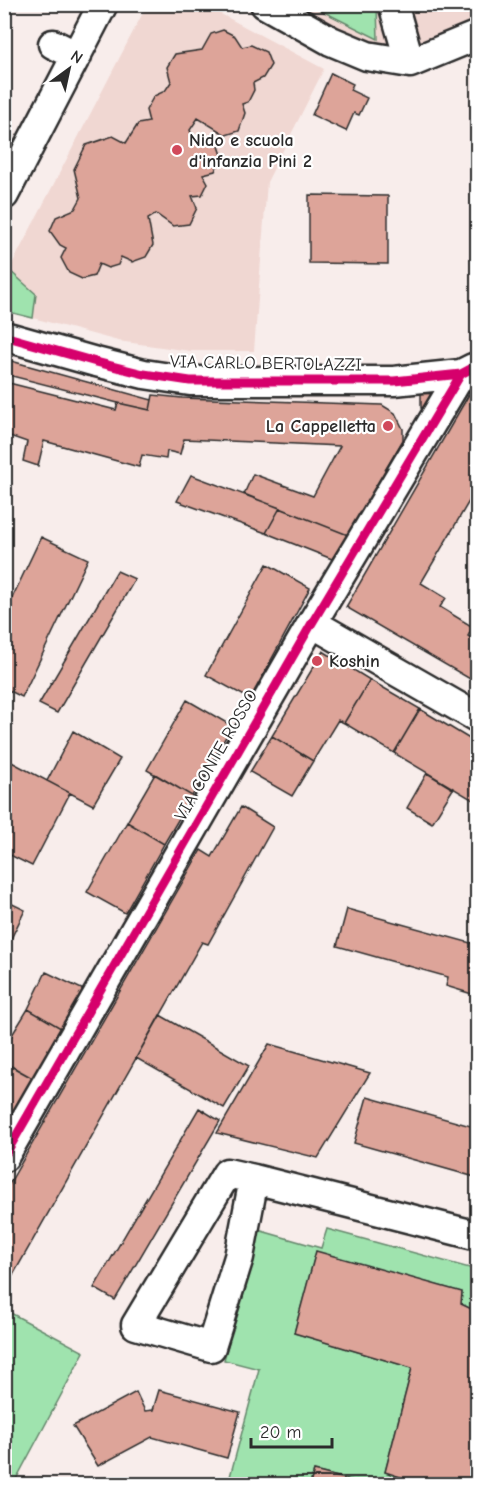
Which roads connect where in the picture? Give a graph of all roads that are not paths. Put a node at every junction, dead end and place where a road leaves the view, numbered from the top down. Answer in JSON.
{"nodes":[{"id":1,"x":103,"y":4,"type":"edge"},
{"id":2,"x":265,"y":4,"type":"edge"},
{"id":3,"x":393,"y":4,"type":"edge"},
{"id":4,"x":477,"y":35,"type":"edge"},
{"id":5,"x":410,"y":63,"type":"junction"},
{"id":6,"x":4,"y":195,"type":"edge"},
{"id":7,"x":4,"y":336,"type":"edge"},
{"id":8,"x":469,"y":370,"type":"edge"},
{"id":9,"x":312,"y":622,"type":"junction"},
{"id":10,"x":477,"y":718,"type":"edge"},
{"id":11,"x":4,"y":1156,"type":"edge"},
{"id":12,"x":254,"y":1179,"type":"junction"},
{"id":13,"x":477,"y":1236,"type":"edge"}],
"edges":[{"from":1,"to":6,"type":"street"},
{"from":2,"to":5,"type":"street"},
{"from":3,"to":5,"type":"street"},
{"from":4,"to":5,"type":"street"},
{"from":7,"to":8,"type":"street","name":"VIA CARLO BERTOLAZZI"},
{"from":8,"to":9,"type":"street","name":"VIA CONTE ROSSO"},
{"from":9,"to":10,"type":"street"},
{"from":9,"to":11,"type":"street","name":"VIA CONTE ROSSO"},
{"from":12,"to":12,"type":"street"},
{"from":12,"to":13,"type":"street"}]}
